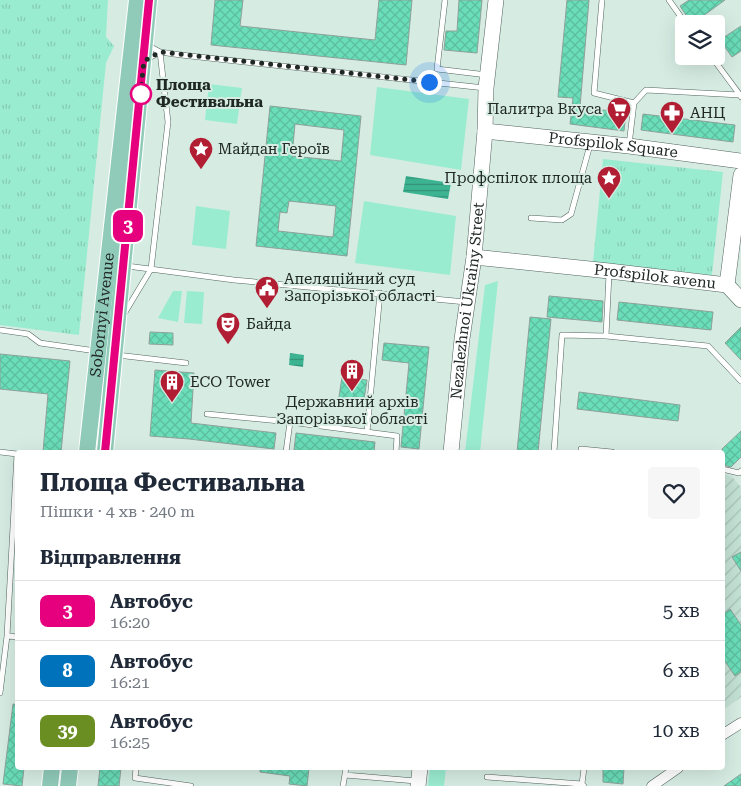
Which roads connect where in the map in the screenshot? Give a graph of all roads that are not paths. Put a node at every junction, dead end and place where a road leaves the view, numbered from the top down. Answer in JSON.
{"nodes":[{"id":1,"x":137,"y":0,"type":"edge"},
{"id":2,"x":149,"y":0,"type":"edge"},
{"id":3,"x":445,"y":0,"type":"edge"},
{"id":4,"x":496,"y":0,"type":"edge"},
{"id":5,"x":602,"y":0,"type":"edge"},
{"id":6,"x":668,"y":0,"type":"edge"},
{"id":7,"x":679,"y":15,"type":"edge"},
{"id":8,"x":144,"y":44,"type":"junction"},
{"id":9,"x":160,"y":52,"type":"junction"},
{"id":10,"x":144,"y":61,"type":"junction"},
{"id":11,"x":718,"y":65,"type":"edge"},
{"id":12,"x":487,"y":81,"type":"junction"},
{"id":13,"x":128,"y":82,"type":"junction"},
{"id":14,"x":740,"y":96,"type":"edge"},
{"id":15,"x":634,"y":103,"type":"junction"},
{"id":16,"x":485,"y":131,"type":"junction"},
{"id":17,"x":591,"y":142,"type":"junction"},
{"id":18,"x":629,"y":146,"type":"junction"},
{"id":19,"x":741,"y":161,"type":"edge"},
{"id":20,"x":741,"y":175,"type":"edge"},
{"id":21,"x":531,"y":218,"type":"dead end"},
{"id":22,"x":474,"y":257,"type":"junction"},
{"id":23,"x":116,"y":265,"type":"junction"},
{"id":24,"x":151,"y":269,"type":"junction"},
{"id":25,"x":609,"y":271,"type":"junction"},
{"id":26,"x":727,"y":286,"type":"junction"},
{"id":27,"x":380,"y":293,"type":"junction"},
{"id":28,"x":741,"y":300,"type":"edge"},
{"id":29,"x":467,"y":302,"type":"junction"},
{"id":30,"x":116,"y":328,"type":"junction"},
{"id":31,"x":0,"y":330,"type":"edge"},
{"id":32,"x":606,"y":336,"type":"junction"},
{"id":33,"x":98,"y":352,"type":"junction"},
{"id":34,"x":114,"y":354,"type":"junction"},
{"id":35,"x":186,"y":363,"type":"dead end"},
{"id":36,"x":741,"y":381,"type":"edge"},
{"id":37,"x":207,"y":414,"type":"dead end"},
{"id":38,"x":290,"y":422,"type":"junction"},
{"id":39,"x":368,"y":432,"type":"junction"},
{"id":40,"x":580,"y":449,"type":"dead end"},
{"id":41,"x":87,"y":450,"type":"edge"},
{"id":42,"x":105,"y":450,"type":"edge"},
{"id":43,"x":286,"y":450,"type":"edge"},
{"id":44,"x":396,"y":450,"type":"edge"},
{"id":45,"x":451,"y":450,"type":"edge"},
{"id":46,"x":554,"y":450,"type":"edge"},
{"id":47,"x":591,"y":450,"type":"edge"},
{"id":48,"x":0,"y":452,"type":"edge"},
{"id":49,"x":15,"y":454,"type":"edge"},
{"id":50,"x":725,"y":470,"type":"edge"},
{"id":51,"x":741,"y":471,"type":"edge"},
{"id":52,"x":15,"y":490,"type":"edge"},
{"id":53,"x":7,"y":636,"type":"junction"},
{"id":54,"x":15,"y":637,"type":"edge"},
{"id":55,"x":0,"y":693,"type":"edge"},
{"id":56,"x":741,"y":723,"type":"edge"},
{"id":57,"x":725,"y":733,"type":"edge"},
{"id":58,"x":52,"y":770,"type":"edge"},
{"id":59,"x":70,"y":770,"type":"edge"},
{"id":60,"x":136,"y":770,"type":"edge"},
{"id":61,"x":346,"y":770,"type":"edge"},
{"id":62,"x":584,"y":770,"type":"edge"},
{"id":63,"x":676,"y":770,"type":"edge"},
{"id":64,"x":345,"y":775,"type":"junction"},
{"id":65,"x":487,"y":777,"type":"dead end"},
{"id":66,"x":419,"y":778,"type":"edge"},
{"id":67,"x":658,"y":784,"type":"edge"},
{"id":68,"x":583,"y":785,"type":"edge"},
{"id":69,"x":50,"y":786,"type":"edge"},
{"id":70,"x":68,"y":786,"type":"edge"},
{"id":71,"x":191,"y":786,"type":"edge"},
{"id":72,"x":343,"y":786,"type":"edge"}],
"edges":[{"from":1,"to":13,"type":"main road","name":"Sobornyi Avenue"},
{"from":2,"to":8,"type":"main road","name":"Sobornyi Avenue"},
{"from":3,"to":12,"type":"lane"},
{"from":4,"to":12,"type":"street","name":"Nezalezhnoi Ukrainy Street"},
{"from":5,"to":15,"type":"lane"},
{"from":6,"to":7,"type":"lane"},
{"from":8,"to":9,"type":"lane"},
{"from":8,"to":10,"type":"main road","name":"Sobornyi Avenue"},
{"from":9,"to":10,"type":"lane"},
{"from":9,"to":12,"type":"lane"},
{"from":9,"to":24,"type":"lane"},
{"from":10,"to":13,"type":"main road"},
{"from":10,"to":23,"type":"main road","name":"Sobornyi Avenue"},
{"from":11,"to":14,"type":"lane"},
{"from":12,"to":16,"type":"street","name":"Nezalezhnoi Ukrainy Street"},
{"from":13,"to":23,"type":"main road","name":"Sobornyi Avenue"},
{"from":14,"to":15,"type":"lane"},
{"from":15,"to":18,"type":"lane"},
{"from":16,"to":17,"type":"street","name":"Profspilok Square"},
{"from":16,"to":22,"type":"street","name":"Nezalezhnoi Ukrainy Street"},
{"from":17,"to":18,"type":"street","name":"Profspilok Square"},
{"from":17,"to":21,"type":"lane"},
{"from":18,"to":19,"type":"street","name":"Profspilok Square"},
{"from":20,"to":26,"type":"street","name":"Profspilok avenu"},
{"from":22,"to":25,"type":"street","name":"Profspilok avenu"},
{"from":22,"to":29,"type":"street","name":"Nezalezhnoi Ukrainy Street"},
{"from":23,"to":24,"type":"lane"},
{"from":23,"to":30,"type":"main road","name":"Sobornyi Avenue"},
{"from":23,"to":33,"type":"main road","name":"Sobornyi Avenue"},
{"from":24,"to":27,"type":"lane"},
{"from":24,"to":30,"type":"lane"},
{"from":25,"to":26,"type":"street","name":"Profspilok avenu"},
{"from":25,"to":32,"type":"lane"},
{"from":26,"to":28,"type":"street"},
{"from":27,"to":29,"type":"lane"},
{"from":27,"to":39,"type":"lane"},
{"from":29,"to":45,"type":"street","name":"Nezalezhnoi Ukrainy Street"},
{"from":30,"to":34,"type":"main road","name":"Sobornyi Avenue"},
{"from":31,"to":33,"type":"lane"},
{"from":32,"to":36,"type":"lane"},
{"from":32,"to":46,"type":"lane"},
{"from":33,"to":34,"type":"main road"},
{"from":33,"to":41,"type":"main road","name":"Sobornyi Avenue"},
{"from":34,"to":35,"type":"lane"},
{"from":34,"to":42,"type":"main road","name":"Sobornyi Avenue"},
{"from":37,"to":38,"type":"lane"},
{"from":38,"to":39,"type":"lane"},
{"from":38,"to":43,"type":"lane"},
{"from":39,"to":44,"type":"lane"},
{"from":40,"to":47,"type":"lane"},
{"from":48,"to":49,"type":"lane"},
{"from":50,"to":51,"type":"lane"},
{"from":52,"to":53,"type":"lane"},
{"from":53,"to":54,"type":"lane"},
{"from":53,"to":55,"type":"lane"},
{"from":56,"to":57,"type":"street"},
{"from":58,"to":69,"type":"main road"},
{"from":59,"to":70,"type":"main road"},
{"from":60,"to":71,"type":"lane"},
{"from":61,"to":64,"type":"lane"},
{"from":62,"to":68,"type":"lane"},
{"from":63,"to":67,"type":"street"},
{"from":64,"to":66,"type":"lane"},
{"from":64,"to":72,"type":"lane"},
{"from":65,"to":68,"type":"lane"}]}
